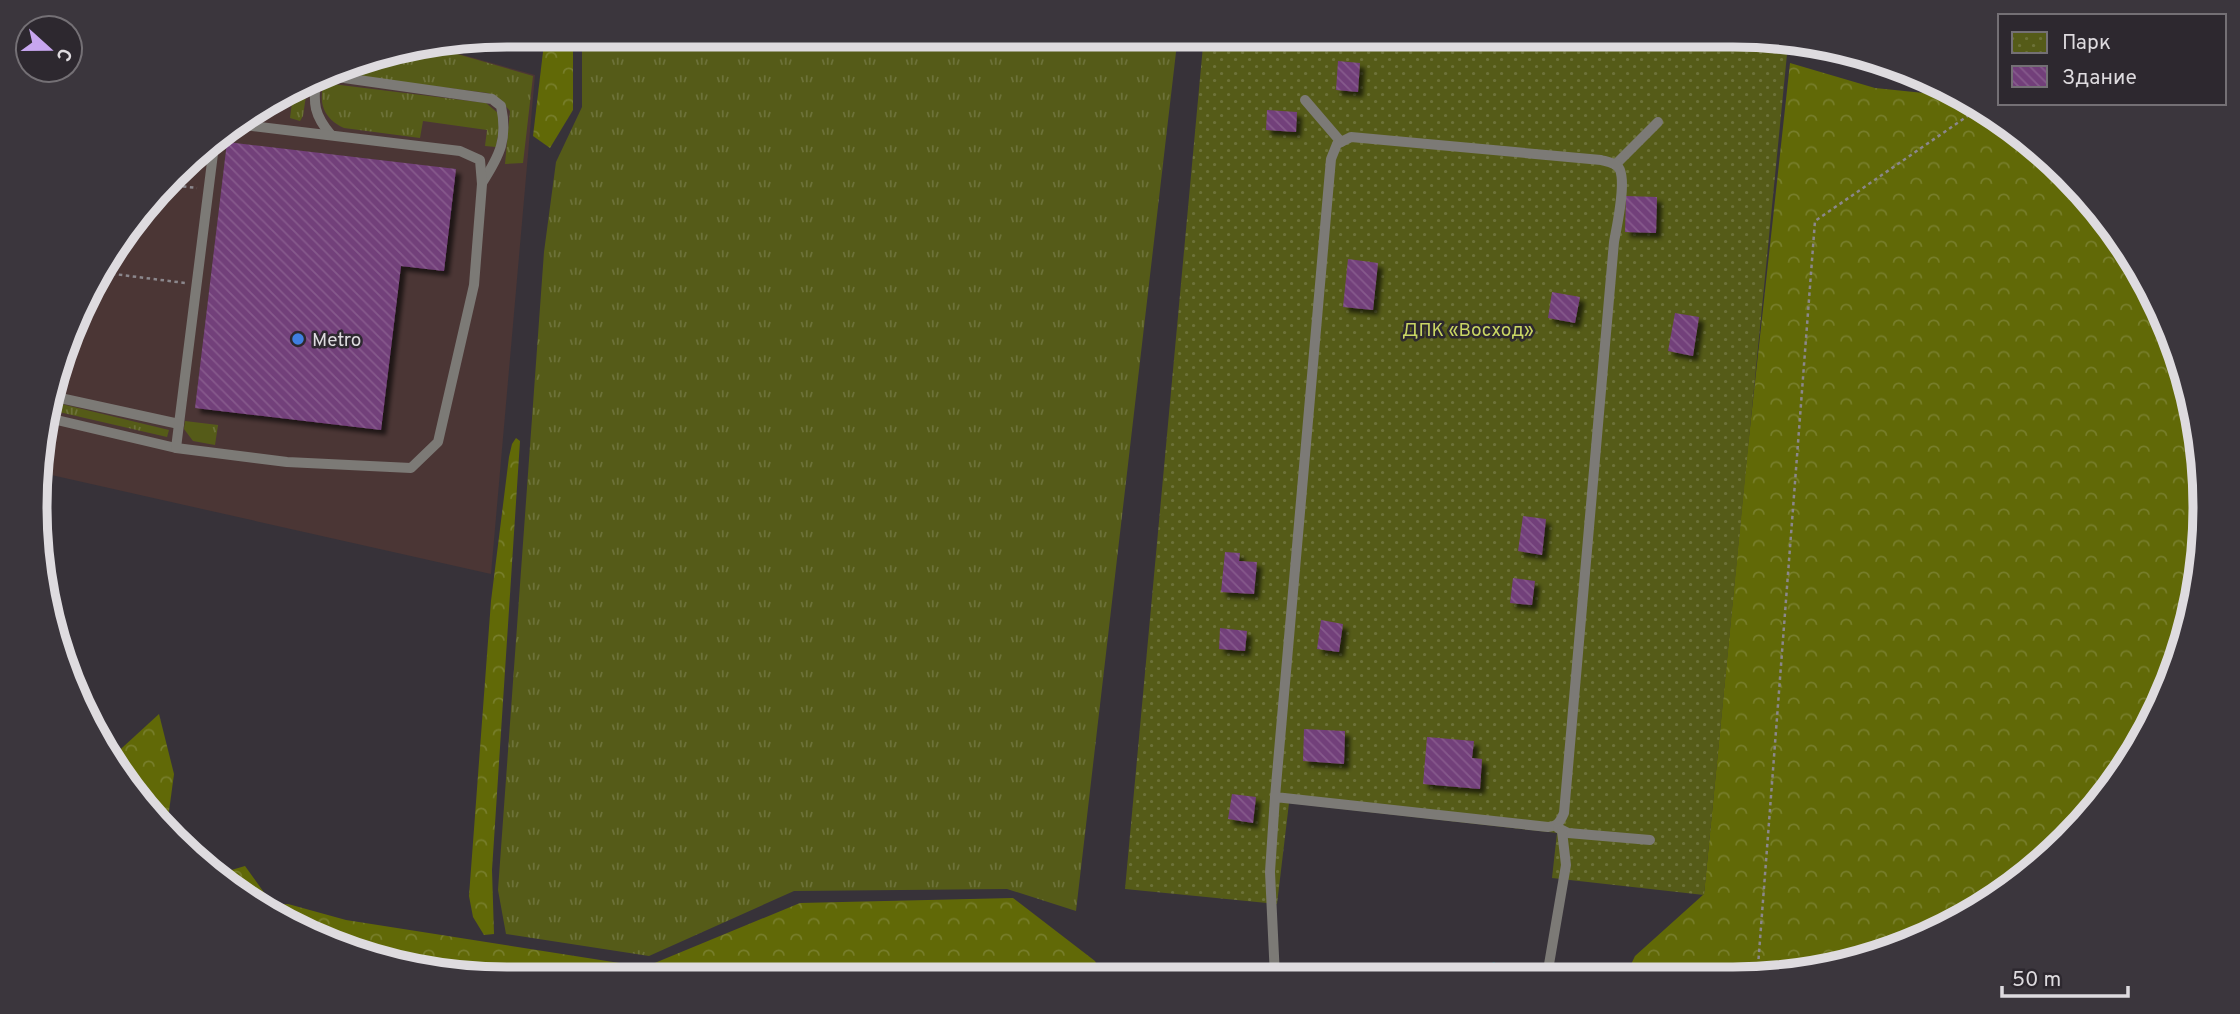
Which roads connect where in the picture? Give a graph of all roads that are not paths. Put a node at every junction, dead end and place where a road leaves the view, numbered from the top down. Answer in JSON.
{"nodes":[{"id":1,"x":343,"y":78,"type":"edge"},
{"id":2,"x":314,"y":90,"type":"edge"},
{"id":3,"x":1305,"y":100,"type":"dead end"},
{"id":4,"x":1658,"y":122,"type":"dead end"},
{"id":5,"x":251,"y":126,"type":"edge"},
{"id":6,"x":331,"y":135,"type":"junction"},
{"id":7,"x":1341,"y":142,"type":"junction"},
{"id":8,"x":213,"y":153,"type":"edge"},
{"id":9,"x":1616,"y":164,"type":"junction"},
{"id":10,"x":482,"y":184,"type":"junction"},
{"id":11,"x":61,"y":398,"type":"edge"},
{"id":12,"x":56,"y":420,"type":"edge"},
{"id":13,"x":179,"y":424,"type":"junction"},
{"id":14,"x":177,"y":448,"type":"junction"},
{"id":15,"x":1275,"y":797,"type":"junction"},
{"id":16,"x":1559,"y":829,"type":"junction"},
{"id":17,"x":1650,"y":840,"type":"dead end"},
{"id":18,"x":1275,"y":967,"type":"edge"},
{"id":19,"x":1549,"y":967,"type":"edge"}],
"edges":[{"from":1,"to":10,"type":"lane"},
{"from":2,"to":6,"type":"lane"},
{"from":3,"to":7,"type":"lane"},
{"from":4,"to":9,"type":"lane"},
{"from":5,"to":6,"type":"lane"},
{"from":6,"to":10,"type":"lane"},
{"from":7,"to":9,"type":"lane"},
{"from":7,"to":15,"type":"lane"},
{"from":8,"to":13,"type":"lane"},
{"from":9,"to":16,"type":"lane"},
{"from":10,"to":14,"type":"lane"},
{"from":11,"to":13,"type":"lane"},
{"from":12,"to":14,"type":"lane"},
{"from":13,"to":14,"type":"lane"},
{"from":15,"to":16,"type":"lane"},
{"from":15,"to":18,"type":"lane"},
{"from":16,"to":17,"type":"lane"},
{"from":16,"to":19,"type":"lane"}]}
